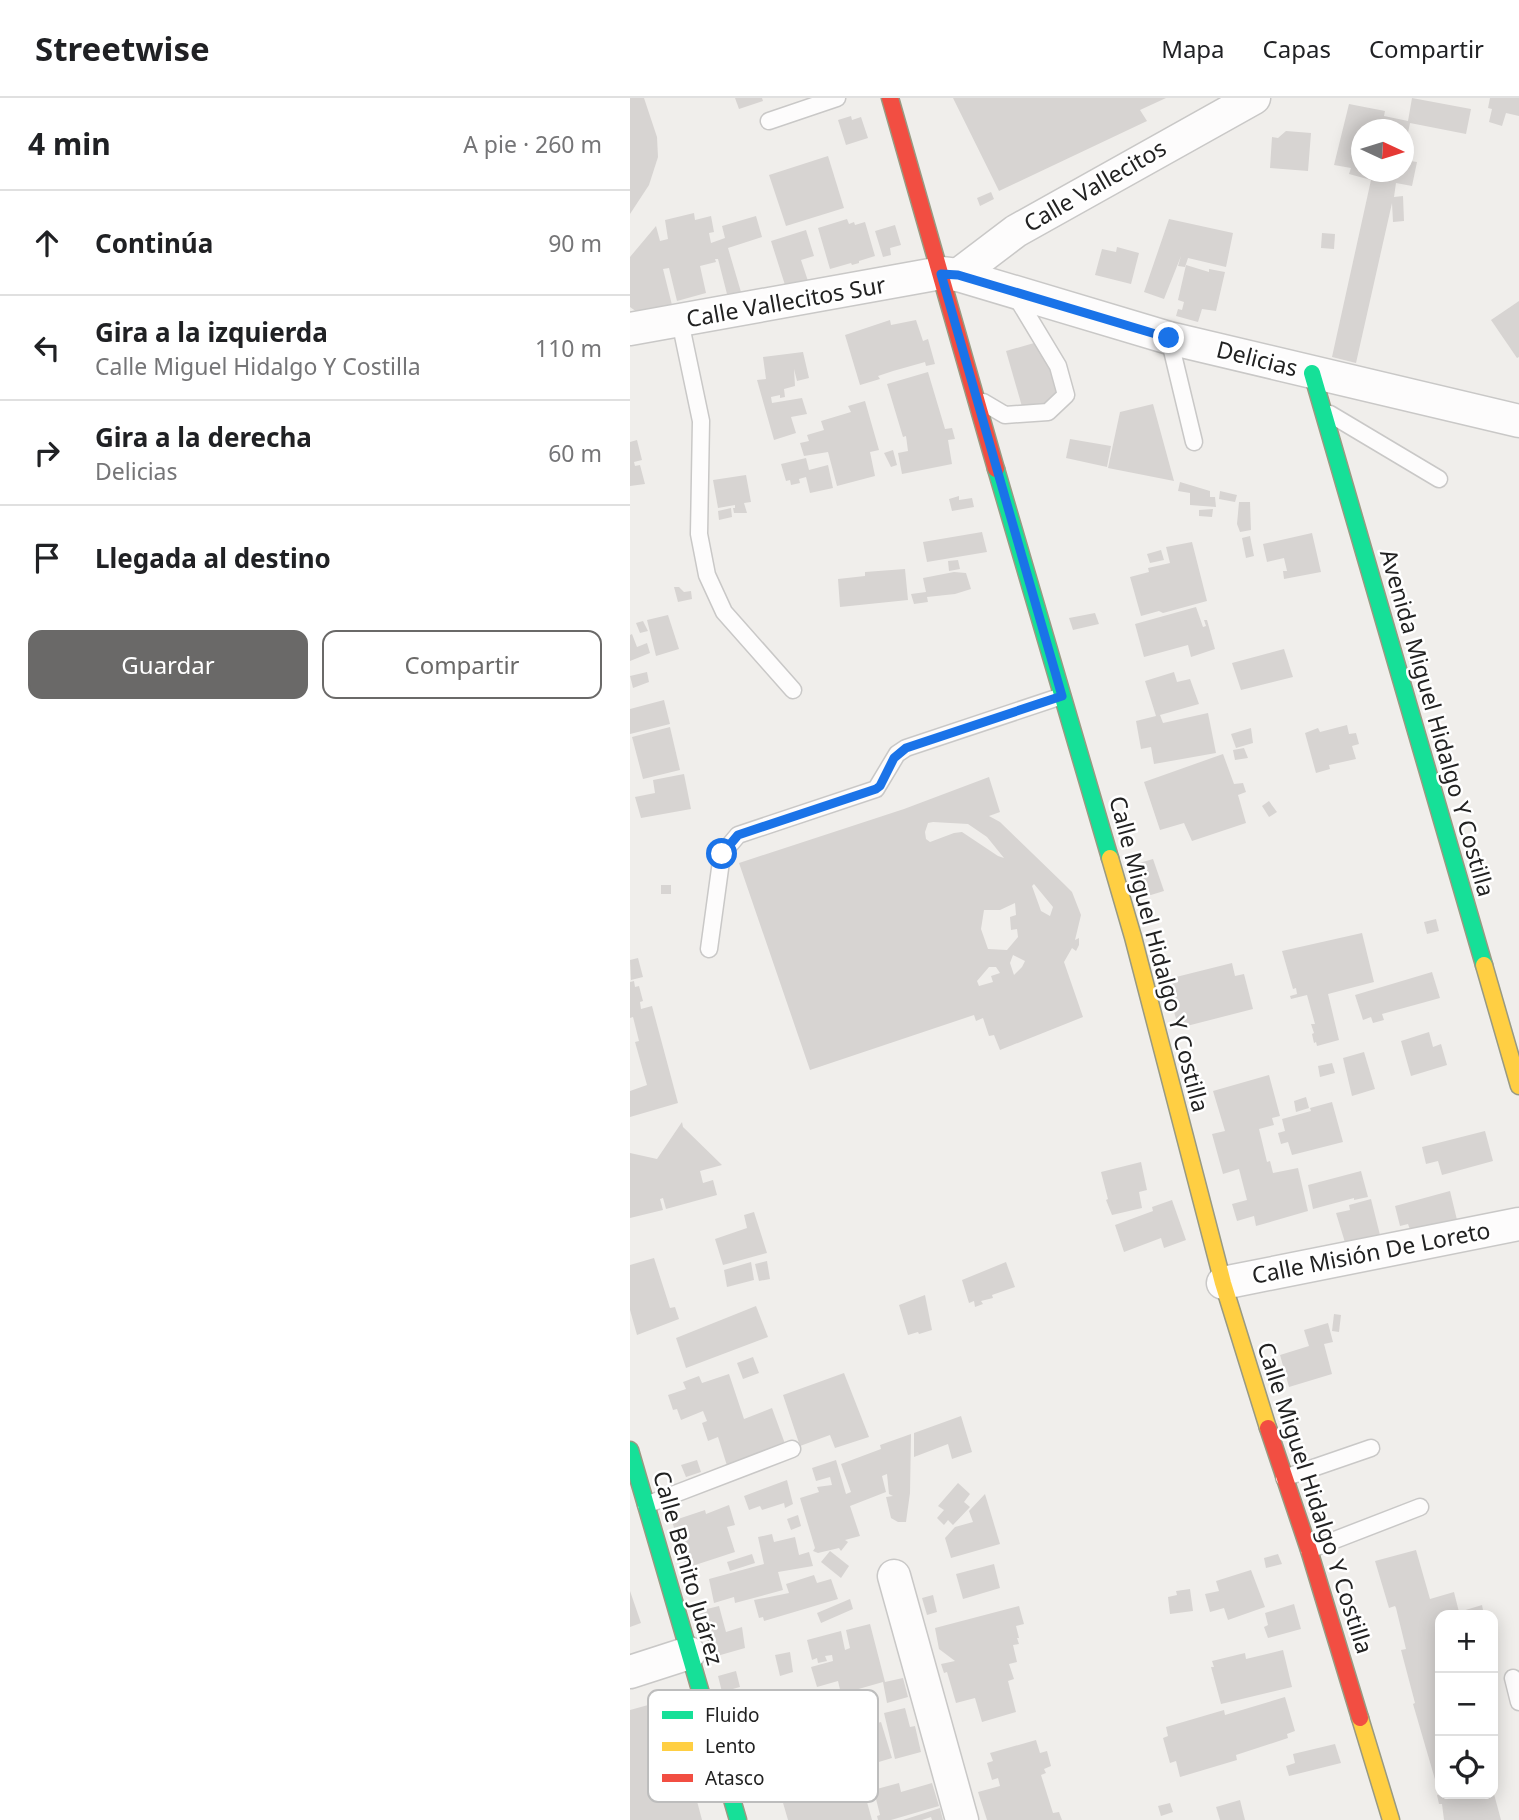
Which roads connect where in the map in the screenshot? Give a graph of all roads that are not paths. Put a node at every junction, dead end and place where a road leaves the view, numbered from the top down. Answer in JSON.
{"nodes":[{"id":1,"x":836,"y":98,"type":"edge"},
{"id":2,"x":890,"y":98,"type":"edge"},
{"id":3,"x":1254,"y":98,"type":"edge"},
{"id":4,"x":769,"y":121,"type":"dead end"},
{"id":5,"x":950,"y":274,"type":"junction"},
{"id":6,"x":1013,"y":291,"type":"junction"},
{"id":7,"x":680,"y":321,"type":"junction"},
{"id":8,"x":630,"y":329,"type":"edge"},
{"id":9,"x":1169,"y":338,"type":"junction"},
{"id":10,"x":1312,"y":373,"type":"junction"},
{"id":11,"x":976,"y":397,"type":"junction"},
{"id":12,"x":1322,"y":410,"type":"junction"},
{"id":13,"x":1519,"y":421,"type":"edge"},
{"id":14,"x":1194,"y":442,"type":"dead end"},
{"id":15,"x":1439,"y":479,"type":"dead end"},
{"id":16,"x":793,"y":691,"type":"dead end"},
{"id":17,"x":1062,"y":696,"type":"junction"},
{"id":18,"x":709,"y":948,"type":"dead end"},
{"id":19,"x":1517,"y":1069,"type":"edge"},
{"id":20,"x":1519,"y":1086,"type":"edge"},
{"id":21,"x":1519,"y":1224,"type":"edge"},
{"id":22,"x":1223,"y":1283,"type":"junction"},
{"id":23,"x":1371,"y":1448,"type":"dead end"},
{"id":24,"x":792,"y":1449,"type":"dead end"},
{"id":25,"x":630,"y":1450,"type":"edge"},
{"id":26,"x":1284,"y":1478,"type":"junction"},
{"id":27,"x":646,"y":1505,"type":"junction"},
{"id":28,"x":1420,"y":1507,"type":"dead end"},
{"id":29,"x":1310,"y":1550,"type":"junction"},
{"id":30,"x":894,"y":1576,"type":"dead end"},
{"id":31,"x":689,"y":1653,"type":"junction"},
{"id":32,"x":630,"y":1672,"type":"edge"},
{"id":33,"x":1513,"y":1678,"type":"dead end"},
{"id":34,"x":700,"y":1690,"type":"edge"},
{"id":35,"x":1519,"y":1702,"type":"edge"},
{"id":36,"x":733,"y":1802,"type":"edge"},
{"id":37,"x":738,"y":1820,"type":"edge"},
{"id":38,"x":962,"y":1820,"type":"edge"},
{"id":39,"x":1391,"y":1820,"type":"edge"}],
"edges":[{"from":1,"to":4,"type":"lane"},
{"from":2,"to":5,"type":"street","name":"Calle Miguel Hidalgo Y Costilla"},
{"from":3,"to":5,"type":"street","name":"Calle Vallecitos"},
{"from":5,"to":6,"type":"street","name":"Delicias"},
{"from":5,"to":7,"type":"street","name":"Calle Vallecitos Sur"},
{"from":5,"to":11,"type":"street","name":"Calle Miguel Hidalgo Y Costilla"},
{"from":6,"to":9,"type":"street","name":"Delicias"},
{"from":6,"to":11,"type":"lane"},
{"from":7,"to":8,"type":"street","name":"Calle Vallecitos Sur"},
{"from":7,"to":16,"type":"lane"},
{"from":9,"to":10,"type":"street","name":"Delicias"},
{"from":9,"to":14,"type":"lane"},
{"from":10,"to":12,"type":"street","name":"Avenida Miguel Hidalgo Y Costilla"},
{"from":10,"to":13,"type":"street","name":"Delicias"},
{"from":11,"to":17,"type":"street","name":"Calle Miguel Hidalgo Y Costilla"},
{"from":12,"to":15,"type":"lane"},
{"from":12,"to":19,"type":"street","name":"Avenida Miguel Hidalgo Y Costilla"},
{"from":17,"to":18,"type":"lane"},
{"from":17,"to":22,"type":"street","name":"Calle Miguel Hidalgo Y Costilla"},
{"from":19,"to":20,"type":"street","name":"Avenida Miguel Hidalgo Y Costilla"},
{"from":21,"to":22,"type":"street","name":"Calle Misión De Loreto"},
{"from":22,"to":26,"type":"street","name":"Calle Miguel Hidalgo Y Costilla"},
{"from":23,"to":26,"type":"lane"},
{"from":24,"to":27,"type":"lane"},
{"from":25,"to":27,"type":"street","name":"Calle Benito Juárez"},
{"from":26,"to":29,"type":"street","name":"Calle Miguel Hidalgo Y Costilla"},
{"from":27,"to":31,"type":"street","name":"Calle Benito Juárez"},
{"from":28,"to":29,"type":"lane"},
{"from":29,"to":39,"type":"street","name":"Calle Miguel Hidalgo Y Costilla"},
{"from":30,"to":38,"type":"street"},
{"from":31,"to":32,"type":"street"},
{"from":31,"to":34,"type":"street","name":"Calle Benito Juárez"},
{"from":33,"to":35,"type":"lane"},
{"from":36,"to":37,"type":"street","name":"Calle Benito Juárez"}]}
